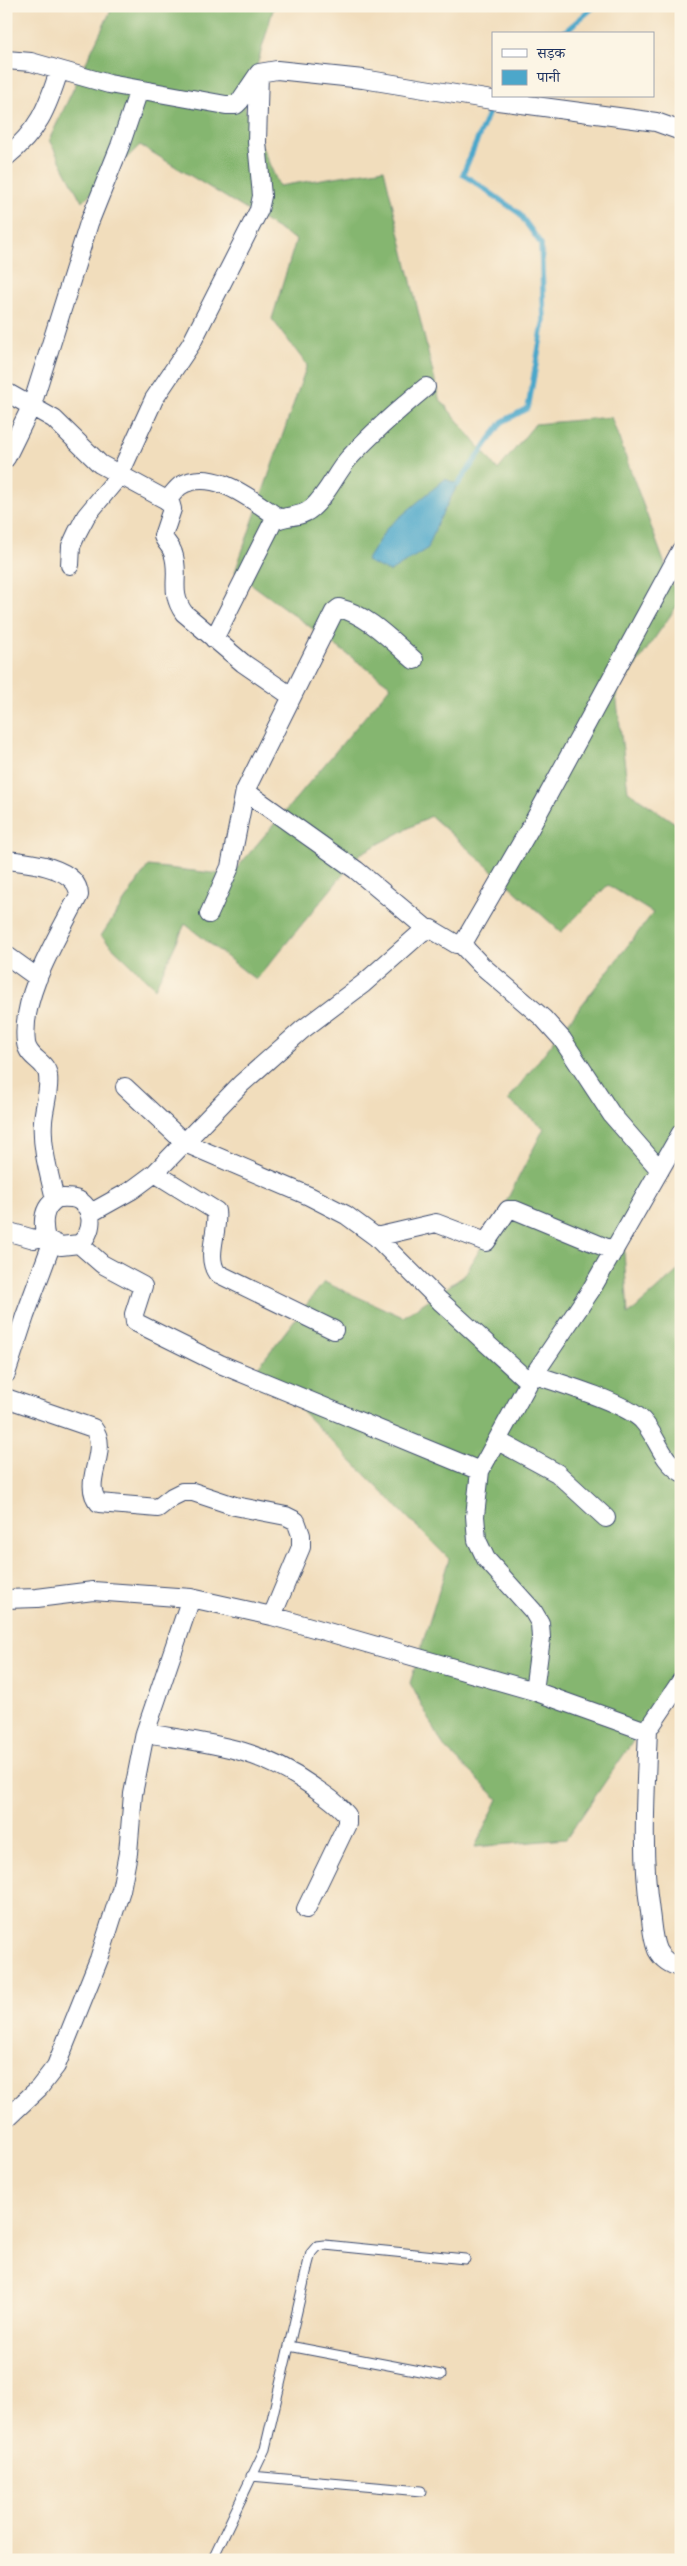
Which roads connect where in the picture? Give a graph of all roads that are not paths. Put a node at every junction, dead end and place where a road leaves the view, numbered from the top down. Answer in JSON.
{"nodes":[{"id":1,"x":6,"y":60,"type":"edge"},
{"id":2,"x":59,"y":71,"type":"junction"},
{"id":3,"x":259,"y":73,"type":"junction"},
{"id":4,"x":139,"y":90,"type":"junction"},
{"id":5,"x":681,"y":131,"type":"edge"},
{"id":6,"x":6,"y":157,"type":"edge"},
{"id":7,"x":426,"y":387,"type":"dead end"},
{"id":8,"x":6,"y":392,"type":"edge"},
{"id":9,"x":32,"y":405,"type":"junction"},
{"id":10,"x":6,"y":458,"type":"edge"},
{"id":11,"x":119,"y":476,"type":"junction"},
{"id":12,"x":167,"y":501,"type":"junction"},
{"id":13,"x":279,"y":518,"type":"junction"},
{"id":14,"x":681,"y":550,"type":"edge"},
{"id":15,"x":70,"y":565,"type":"dead end"},
{"id":16,"x":214,"y":639,"type":"junction"},
{"id":17,"x":414,"y":660,"type":"dead end"},
{"id":18,"x":291,"y":696,"type":"junction"},
{"id":19,"x":246,"y":791,"type":"junction"},
{"id":20,"x":6,"y":860,"type":"edge"},
{"id":21,"x":209,"y":914,"type":"dead end"},
{"id":22,"x":428,"y":930,"type":"junction"},
{"id":23,"x":460,"y":944,"type":"junction"},
{"id":24,"x":6,"y":954,"type":"edge"},
{"id":25,"x":38,"y":978,"type":"junction"},
{"id":26,"x":125,"y":1087,"type":"dead end"},
{"id":27,"x":681,"y":1133,"type":"edge"},
{"id":28,"x":185,"y":1143,"type":"junction"},
{"id":29,"x":660,"y":1170,"type":"junction"},
{"id":30,"x":155,"y":1173,"type":"junction"},
{"id":31,"x":56,"y":1199,"type":"junction"},
{"id":32,"x":89,"y":1214,"type":"junction"},
{"id":33,"x":6,"y":1231,"type":"edge"},
{"id":34,"x":376,"y":1237,"type":"junction"},
{"id":35,"x":48,"y":1240,"type":"junction"},
{"id":36,"x":79,"y":1244,"type":"junction"},
{"id":37,"x":614,"y":1250,"type":"junction"},
{"id":38,"x":334,"y":1330,"type":"dead end"},
{"id":39,"x":6,"y":1374,"type":"edge"},
{"id":40,"x":532,"y":1379,"type":"junction"},
{"id":41,"x":6,"y":1398,"type":"edge"},
{"id":42,"x":498,"y":1441,"type":"junction"},
{"id":43,"x":480,"y":1471,"type":"junction"},
{"id":44,"x":681,"y":1472,"type":"edge"},
{"id":45,"x":606,"y":1518,"type":"dead end"},
{"id":46,"x":6,"y":1598,"type":"edge"},
{"id":47,"x":191,"y":1598,"type":"junction"},
{"id":48,"x":272,"y":1616,"type":"junction"},
{"id":49,"x":681,"y":1681,"type":"edge"},
{"id":50,"x":534,"y":1691,"type":"junction"},
{"id":51,"x":648,"y":1728,"type":"junction"},
{"id":52,"x":145,"y":1733,"type":"junction"},
{"id":53,"x":306,"y":1909,"type":"dead end"},
{"id":54,"x":681,"y":1968,"type":"edge"},
{"id":55,"x":6,"y":2120,"type":"edge"},
{"id":56,"x":465,"y":2259,"type":"dead end"},
{"id":57,"x":289,"y":2346,"type":"junction"},
{"id":58,"x":441,"y":2375,"type":"dead end"},
{"id":59,"x":251,"y":2476,"type":"junction"},
{"id":60,"x":422,"y":2491,"type":"dead end"},
{"id":61,"x":212,"y":2560,"type":"edge"}],
"edges":[{"from":1,"to":2,"type":"street"},
{"from":2,"to":4,"type":"street"},
{"from":2,"to":6,"type":"street"},
{"from":3,"to":4,"type":"street"},
{"from":3,"to":5,"type":"street"},
{"from":3,"to":11,"type":"street"},
{"from":4,"to":9,"type":"street"},
{"from":7,"to":13,"type":"street"},
{"from":8,"to":9,"type":"street"},
{"from":9,"to":10,"type":"street"},
{"from":9,"to":11,"type":"street"},
{"from":11,"to":12,"type":"street"},
{"from":11,"to":15,"type":"street"},
{"from":12,"to":13,"type":"street"},
{"from":12,"to":16,"type":"street"},
{"from":13,"to":16,"type":"street"},
{"from":14,"to":23,"type":"street"},
{"from":16,"to":18,"type":"street"},
{"from":17,"to":18,"type":"street"},
{"from":18,"to":19,"type":"street"},
{"from":19,"to":21,"type":"street"},
{"from":19,"to":22,"type":"street"},
{"from":20,"to":25,"type":"street"},
{"from":22,"to":23,"type":"street"},
{"from":22,"to":28,"type":"street"},
{"from":23,"to":29,"type":"street"},
{"from":24,"to":25,"type":"street"},
{"from":25,"to":31,"type":"street"},
{"from":26,"to":28,"type":"street"},
{"from":27,"to":29,"type":"street"},
{"from":28,"to":30,"type":"street"},
{"from":28,"to":34,"type":"street"},
{"from":29,"to":37,"type":"street"},
{"from":30,"to":32,"type":"street"},
{"from":30,"to":38,"type":"street"},
{"from":31,"to":32,"type":"street"},
{"from":31,"to":35,"type":"street"},
{"from":32,"to":36,"type":"street"},
{"from":33,"to":35,"type":"street"},
{"from":34,"to":37,"type":"street"},
{"from":34,"to":40,"type":"street"},
{"from":35,"to":36,"type":"street"},
{"from":35,"to":39,"type":"street"},
{"from":36,"to":43,"type":"street"},
{"from":37,"to":40,"type":"street"},
{"from":40,"to":42,"type":"street"},
{"from":40,"to":44,"type":"street"},
{"from":41,"to":48,"type":"street"},
{"from":42,"to":43,"type":"street"},
{"from":42,"to":45,"type":"street"},
{"from":43,"to":50,"type":"street"},
{"from":46,"to":47,"type":"street"},
{"from":47,"to":48,"type":"street"},
{"from":47,"to":52,"type":"street"},
{"from":48,"to":50,"type":"street"},
{"from":49,"to":51,"type":"street"},
{"from":50,"to":51,"type":"street"},
{"from":51,"to":54,"type":"street"},
{"from":52,"to":53,"type":"street"},
{"from":52,"to":55,"type":"street"},
{"from":56,"to":57,"type":"lane"},
{"from":57,"to":58,"type":"lane"},
{"from":57,"to":59,"type":"lane"},
{"from":59,"to":60,"type":"lane"},
{"from":59,"to":61,"type":"lane"}]}
